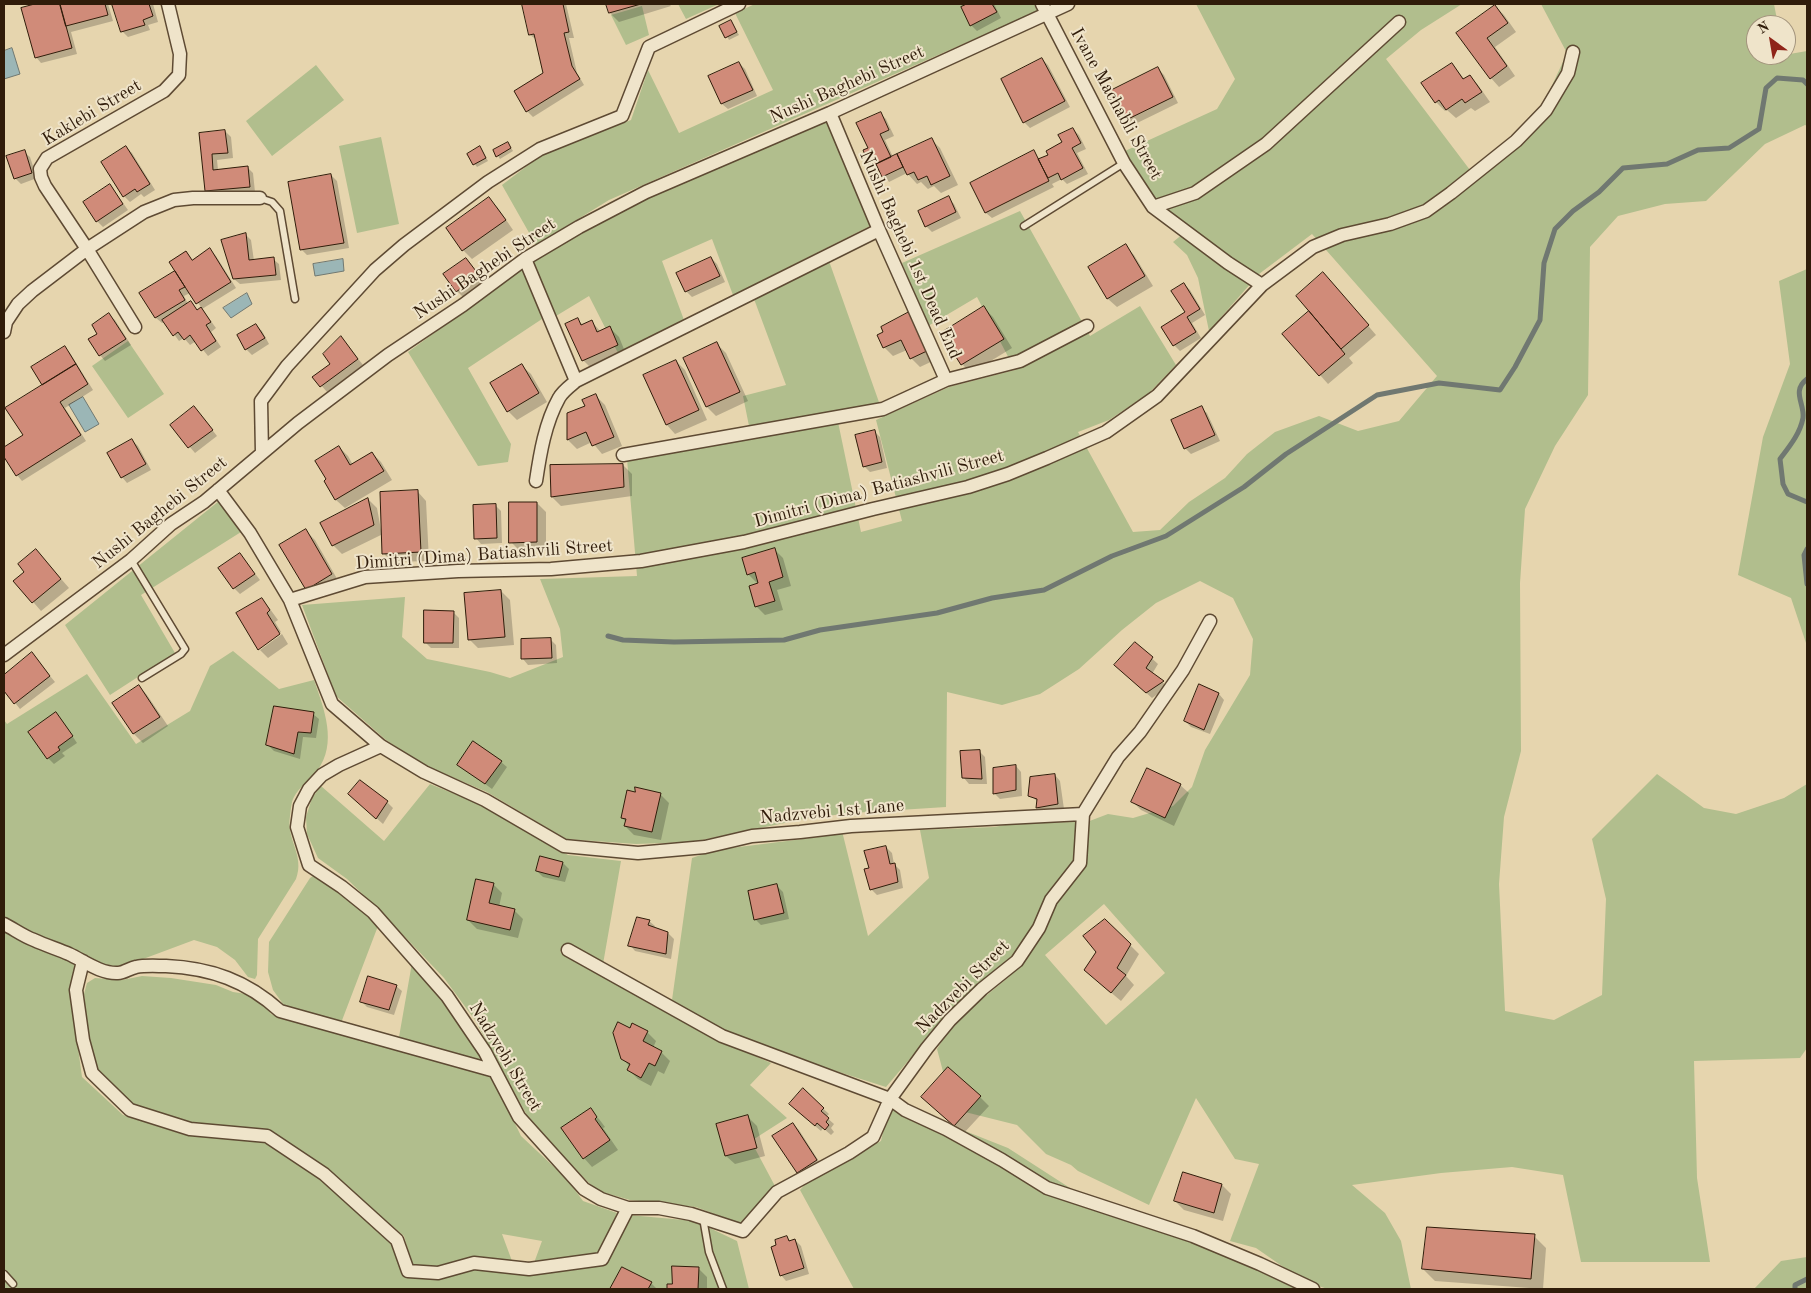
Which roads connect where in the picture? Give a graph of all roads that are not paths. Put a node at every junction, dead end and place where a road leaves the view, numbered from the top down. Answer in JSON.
{"nodes":[{"id":1,"x":168,"y":4,"type":"edge"},
{"id":2,"x":739,"y":4,"type":"edge"},
{"id":3,"x":1068,"y":4,"type":"edge"},
{"id":4,"x":1045,"y":8,"type":"edge"},
{"id":5,"x":1399,"y":22,"type":"dead end"},
{"id":6,"x":1573,"y":52,"type":"dead end"},
{"id":7,"x":830,"y":113,"type":"junction"},
{"id":8,"x":1124,"y":163,"type":"junction"},
{"id":9,"x":260,"y":198,"type":"joint"},
{"id":10,"x":1154,"y":207,"type":"junction"},
{"id":11,"x":1024,"y":226,"type":"dead end"},
{"id":12,"x":879,"y":230,"type":"junction"},
{"id":13,"x":88,"y":249,"type":"junction"},
{"id":14,"x":525,"y":259,"type":"junction"},
{"id":15,"x":1262,"y":285,"type":"junction"},
{"id":16,"x":295,"y":299,"type":"dead end"},
{"id":17,"x":1087,"y":326,"type":"dead end"},
{"id":18,"x":135,"y":327,"type":"dead end"},
{"id":19,"x":4,"y":332,"type":"edge"},
{"id":20,"x":946,"y":380,"type":"junction"},
{"id":21,"x":576,"y":382,"type":"junction"},
{"id":22,"x":262,"y":453,"type":"junction"},
{"id":23,"x":623,"y":455,"type":"dead end"},
{"id":24,"x":536,"y":482,"type":"dead end"},
{"id":25,"x":218,"y":490,"type":"junction"},
{"id":26,"x":131,"y":560,"type":"junction"},
{"id":27,"x":290,"y":600,"type":"junction"},
{"id":28,"x":1210,"y":621,"type":"dead end"},
{"id":29,"x":4,"y":655,"type":"edge"},
{"id":30,"x":142,"y":678,"type":"dead end"},
{"id":31,"x":381,"y":746,"type":"junction"},
{"id":32,"x":1082,"y":814,"type":"junction"},
{"id":33,"x":4,"y":924,"type":"edge"},
{"id":34,"x":568,"y":950,"type":"dead end"},
{"id":35,"x":83,"y":961,"type":"junction"},
{"id":36,"x":495,"y":1071,"type":"junction"},
{"id":37,"x":890,"y":1099,"type":"junction"},
{"id":38,"x":628,"y":1208,"type":"junction"},
{"id":39,"x":703,"y":1218,"type":"junction"},
{"id":40,"x":4,"y":1274,"type":"edge"},
{"id":41,"x":13,"y":1284,"type":"dead end"},
{"id":42,"x":1294,"y":1285,"type":"edge"},
{"id":43,"x":723,"y":1289,"type":"edge"},
{"id":44,"x":1313,"y":1289,"type":"edge"}],
"edges":[{"from":1,"to":13,"type":"street","name":"Kaklebi Street"},
{"from":2,"to":22,"type":"street"},
{"from":3,"to":4,"type":"street","name":"Nushi Baghebi Street"},
{"from":4,"to":7,"type":"street","name":"Nushi Baghebi Street"},
{"from":4,"to":8,"type":"street","name":"Ivane Machabli Street"},
{"from":5,"to":10,"type":"street"},
{"from":6,"to":15,"type":"street","name":"Dimitri (Dima) Batiashvili Street"},
{"from":7,"to":12,"type":"street","name":"Nushi Baghebi 1st Dead End"},
{"from":7,"to":14,"type":"street","name":"Nushi Baghebi Street"},
{"from":8,"to":10,"type":"street","name":"Ivane Machabli Street"},
{"from":8,"to":11,"type":"lane"},
{"from":9,"to":13,"type":"street"},
{"from":9,"to":16,"type":"lane"},
{"from":10,"to":15,"type":"street","name":"Ivane Machabli Street"},
{"from":12,"to":20,"type":"street","name":"Nushi Baghebi 1st Dead End"},
{"from":12,"to":21,"type":"street"},
{"from":13,"to":18,"type":"street"},
{"from":13,"to":19,"type":"street"},
{"from":14,"to":21,"type":"street"},
{"from":14,"to":22,"type":"street","name":"Nushi Baghebi Street"},
{"from":15,"to":27,"type":"street","name":"Dimitri (Dima) Batiashvili Street"},
{"from":17,"to":20,"type":"street"},
{"from":20,"to":23,"type":"street","name":"Nushi Baghebi 1st Dead End"},
{"from":21,"to":24,"type":"street"},
{"from":22,"to":25,"type":"street","name":"Nushi Baghebi Street"},
{"from":25,"to":26,"type":"street","name":"Nushi Baghebi Street"},
{"from":25,"to":27,"type":"street"},
{"from":26,"to":29,"type":"street","name":"Nushi Baghebi Street"},
{"from":26,"to":30,"type":"lane"},
{"from":27,"to":31,"type":"street"},
{"from":28,"to":32,"type":"street"},
{"from":31,"to":32,"type":"street","name":"Nadzvebi 1st Lane"},
{"from":31,"to":36,"type":"street","name":"Nadzvebi Street"},
{"from":32,"to":37,"type":"street","name":"Nadzvebi Street"},
{"from":33,"to":35,"type":"street"},
{"from":34,"to":37,"type":"street"},
{"from":35,"to":36,"type":"street"},
{"from":35,"to":38,"type":"street"},
{"from":36,"to":38,"type":"street","name":"Nadzvebi Street"},
{"from":37,"to":39,"type":"street","name":"Nadzvebi Street"},
{"from":37,"to":42,"type":"street"},
{"from":38,"to":39,"type":"street","name":"Nadzvebi Street"},
{"from":39,"to":43,"type":"lane"},
{"from":40,"to":41,"type":"lane"},
{"from":42,"to":44,"type":"street"}]}
